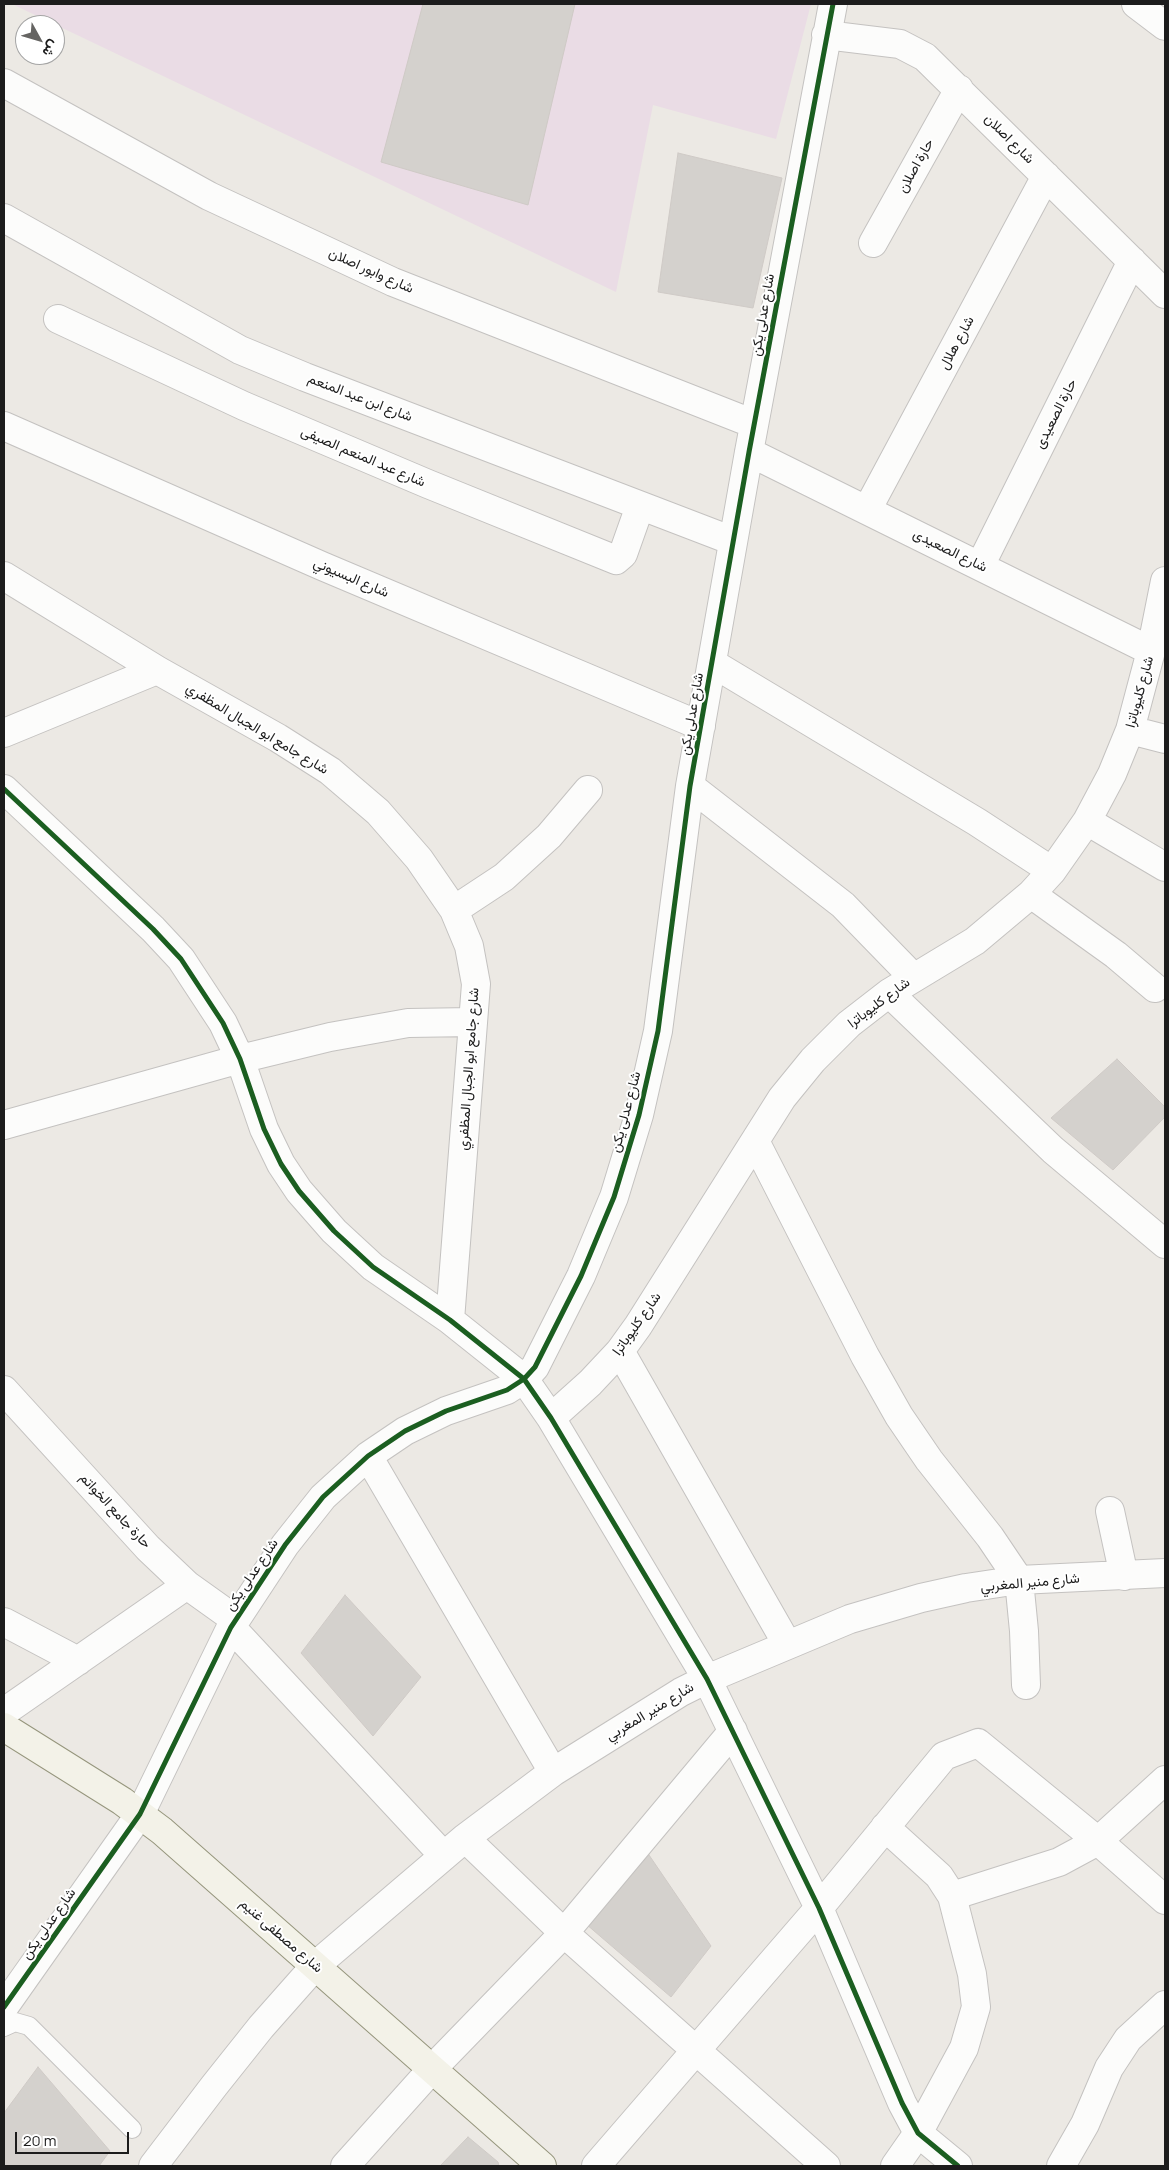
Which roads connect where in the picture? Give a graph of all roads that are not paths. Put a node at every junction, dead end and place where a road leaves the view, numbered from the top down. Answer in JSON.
{"nodes":[{"id":1,"x":833,"y":4,"type":"edge"},
{"id":2,"x":1136,"y":4,"type":"edge"},
{"id":3,"x":1163,"y":17,"type":"edge"},
{"id":4,"x":826,"y":35,"type":"junction"},
{"id":5,"x":4,"y":83,"type":"edge"},
{"id":6,"x":959,"y":89,"type":"junction"},
{"id":7,"x":1046,"y":176,"type":"junction"},
{"id":8,"x":4,"y":218,"type":"edge"},
{"id":9,"x":873,"y":243,"type":"dead end"},
{"id":10,"x":1132,"y":261,"type":"junction"},
{"id":11,"x":1165,"y":294,"type":"edge"},
{"id":12,"x":58,"y":319,"type":"dead end"},
{"id":13,"x":754,"y":424,"type":"junction"},
{"id":14,"x":4,"y":426,"type":"edge"},
{"id":15,"x":749,"y":452,"type":"junction"},
{"id":16,"x":640,"y":506,"type":"junction"},
{"id":17,"x":867,"y":510,"type":"junction"},
{"id":18,"x":733,"y":541,"type":"junction"},
{"id":19,"x":980,"y":566,"type":"junction"},
{"id":20,"x":4,"y":576,"type":"edge"},
{"id":21,"x":1164,"y":593,"type":"edge"},
{"id":22,"x":1151,"y":651,"type":"junction"},
{"id":23,"x":712,"y":663,"type":"junction"},
{"id":24,"x":157,"y":670,"type":"junction"},
{"id":25,"x":701,"y":726,"type":"junction"},
{"id":26,"x":1130,"y":730,"type":"junction"},
{"id":27,"x":4,"y":733,"type":"edge"},
{"id":28,"x":1165,"y":739,"type":"edge"},
{"id":29,"x":690,"y":786,"type":"junction"},
{"id":30,"x":4,"y":789,"type":"edge"},
{"id":31,"x":588,"y":790,"type":"dead end"},
{"id":32,"x":1087,"y":821,"type":"junction"},
{"id":33,"x":1165,"y":867,"type":"edge"},
{"id":34,"x":1052,"y":871,"type":"junction"},
{"id":35,"x":1031,"y":894,"type":"junction"},
{"id":36,"x":454,"y":910,"type":"junction"},
{"id":37,"x":913,"y":977,"type":"junction"},
{"id":38,"x":1156,"y":988,"type":"dead end"},
{"id":39,"x":889,"y":993,"type":"junction"},
{"id":40,"x":473,"y":1022,"type":"junction"},
{"id":41,"x":240,"y":1059,"type":"junction"},
{"id":42,"x":4,"y":1125,"type":"edge"},
{"id":43,"x":755,"y":1141,"type":"junction"},
{"id":44,"x":1165,"y":1244,"type":"edge"},
{"id":45,"x":450,"y":1320,"type":"junction"},
{"id":46,"x":620,"y":1351,"type":"junction"},
{"id":47,"x":524,"y":1379,"type":"junction"},
{"id":48,"x":4,"y":1390,"type":"edge"},
{"id":49,"x":551,"y":1418,"type":"junction"},
{"id":50,"x":368,"y":1456,"type":"junction"},
{"id":51,"x":1110,"y":1510,"type":"dead end"},
{"id":52,"x":1165,"y":1573,"type":"edge"},
{"id":53,"x":1124,"y":1576,"type":"junction"},
{"id":54,"x":1019,"y":1580,"type":"junction"},
{"id":55,"x":187,"y":1585,"type":"junction"},
{"id":56,"x":4,"y":1622,"type":"edge"},
{"id":57,"x":234,"y":1623,"type":"junction"},
{"id":58,"x":787,"y":1644,"type":"junction"},
{"id":59,"x":78,"y":1661,"type":"junction"},
{"id":60,"x":707,"y":1679,"type":"junction"},
{"id":61,"x":1026,"y":1685,"type":"dead end"},
{"id":62,"x":4,"y":1712,"type":"edge"},
{"id":63,"x":4,"y":1727,"type":"edge"},
{"id":64,"x":733,"y":1731,"type":"junction"},
{"id":65,"x":553,"y":1772,"type":"junction"},
{"id":66,"x":1165,"y":1780,"type":"edge"},
{"id":67,"x":140,"y":1814,"type":"junction"},
{"id":68,"x":885,"y":1827,"type":"junction"},
{"id":69,"x":464,"y":1838,"type":"junction"},
{"id":70,"x":1098,"y":1841,"type":"junction"},
{"id":71,"x":443,"y":1855,"type":"junction"},
{"id":72,"x":952,"y":1896,"type":"junction"},
{"id":73,"x":1165,"y":1900,"type":"edge"},
{"id":74,"x":819,"y":1908,"type":"junction"},
{"id":75,"x":564,"y":1933,"type":"junction"},
{"id":76,"x":315,"y":1966,"type":"junction"},
{"id":77,"x":6,"y":1997,"type":"edge"},
{"id":78,"x":1165,"y":2005,"type":"edge"},
{"id":79,"x":4,"y":2027,"type":"edge"},
{"id":80,"x":695,"y":2050,"type":"junction"},
{"id":81,"x":432,"y":2069,"type":"junction"},
{"id":82,"x":132,"y":2129,"type":"dead end"},
{"id":83,"x":918,"y":2133,"type":"junction"},
{"id":84,"x":163,"y":2162,"type":"edge"},
{"id":85,"x":345,"y":2166,"type":"edge"},
{"id":86,"x":542,"y":2166,"type":"edge"},
{"id":87,"x":596,"y":2166,"type":"edge"},
{"id":88,"x":826,"y":2166,"type":"edge"},
{"id":89,"x":896,"y":2166,"type":"edge"},
{"id":90,"x":958,"y":2166,"type":"edge"},
{"id":91,"x":1061,"y":2166,"type":"edge"}],
"edges":[{"from":1,"to":4,"type":"street","name":"شارع عدلى يكن"},
{"from":2,"to":3,"type":"street"},
{"from":4,"to":6,"type":"street","name":"شارع اصلان"},
{"from":4,"to":13,"type":"street","name":"شارع عدلى يكن"},
{"from":5,"to":13,"type":"street","name":"شارع وابور اصلان"},
{"from":6,"to":7,"type":"street","name":"شارع اصلان"},
{"from":6,"to":9,"type":"street","name":"حارة اصلان"},
{"from":7,"to":10,"type":"street","name":"شارع اصلان"},
{"from":7,"to":17,"type":"street","name":"شارع هلال"},
{"from":8,"to":16,"type":"street","name":"شارع ابن عبد المنعم"},
{"from":10,"to":11,"type":"street","name":"شارع اصلان"},
{"from":10,"to":19,"type":"street","name":"حارة الصعيدى"},
{"from":12,"to":16,"type":"street","name":"شارع عبد المنعم الصيفى"},
{"from":13,"to":15,"type":"street","name":"شارع عدلى يكن"},
{"from":14,"to":25,"type":"street","name":"شارع البسيوني"},
{"from":15,"to":17,"type":"street","name":"شارع الصعيدى"},
{"from":15,"to":18,"type":"street","name":"شارع عدلى يكن"},
{"from":16,"to":18,"type":"street","name":"شارع ابن عبد المنعم"},
{"from":17,"to":19,"type":"street","name":"شارع الصعيدى"},
{"from":18,"to":23,"type":"street","name":"شارع عدلى يكن"},
{"from":19,"to":22,"type":"street","name":"شارع الصعيدى"},
{"from":20,"to":24,"type":"street","name":"شارع جامع ابو الجبال المظفري"},
{"from":21,"to":22,"type":"street","name":"شارع كليوباترا"},
{"from":22,"to":26,"type":"street","name":"شارع كليوباترا"},
{"from":23,"to":25,"type":"street","name":"شارع عدلى يكن"},
{"from":23,"to":34,"type":"street"},
{"from":24,"to":27,"type":"street"},
{"from":24,"to":36,"type":"street","name":"شارع جامع ابو الجبال المظفري"},
{"from":25,"to":29,"type":"street","name":"شارع عدلى يكن"},
{"from":26,"to":28,"type":"street"},
{"from":26,"to":32,"type":"street","name":"شارع كليوباترا"},
{"from":29,"to":37,"type":"street"},
{"from":29,"to":47,"type":"street","name":"شارع عدلى يكن"},
{"from":30,"to":41,"type":"street"},
{"from":31,"to":36,"type":"street"},
{"from":32,"to":33,"type":"street"},
{"from":32,"to":34,"type":"street","name":"شارع كليوباترا"},
{"from":34,"to":35,"type":"street","name":"شارع كليوباترا"},
{"from":35,"to":37,"type":"street","name":"شارع كليوباترا"},
{"from":35,"to":38,"type":"street"},
{"from":36,"to":40,"type":"street","name":"شارع جامع ابو الجبال المظفري"},
{"from":37,"to":39,"type":"street","name":"شارع كليوباترا"},
{"from":39,"to":43,"type":"street","name":"شارع كليوباترا"},
{"from":39,"to":44,"type":"street"},
{"from":40,"to":41,"type":"street"},
{"from":40,"to":45,"type":"street","name":"شارع جامع ابو الجبال المظفري"},
{"from":41,"to":42,"type":"street"},
{"from":41,"to":45,"type":"street"},
{"from":43,"to":46,"type":"street","name":"شارع كليوباترا"},
{"from":43,"to":54,"type":"street"},
{"from":45,"to":47,"type":"street"},
{"from":46,"to":49,"type":"street","name":"شارع كليوباترا"},
{"from":46,"to":58,"type":"street"},
{"from":47,"to":49,"type":"street"},
{"from":47,"to":50,"type":"street","name":"شارع عدلى يكن"},
{"from":48,"to":55,"type":"street","name":"حارة جامع الخواتم"},
{"from":49,"to":60,"type":"street"},
{"from":50,"to":57,"type":"street","name":"شارع عدلى يكن"},
{"from":50,"to":65,"type":"street"},
{"from":51,"to":53,"type":"street"},
{"from":52,"to":53,"type":"street","name":"شارع منير المغربي"},
{"from":53,"to":54,"type":"street","name":"شارع منير المغربي"},
{"from":54,"to":58,"type":"street","name":"شارع منير المغربي"},
{"from":54,"to":61,"type":"street"},
{"from":55,"to":57,"type":"street","name":"حارة جامع الخواتم"},
{"from":55,"to":59,"type":"street"},
{"from":56,"to":59,"type":"street"},
{"from":57,"to":67,"type":"street","name":"شارع عدلى يكن"},
{"from":57,"to":71,"type":"street","name":"حارة جامع الخواتم"},
{"from":58,"to":60,"type":"street","name":"شارع منير المغربي"},
{"from":59,"to":62,"type":"street"},
{"from":60,"to":64,"type":"street"},
{"from":60,"to":65,"type":"street","name":"شارع منير المغربي"},
{"from":63,"to":67,"type":"street","name":"شارع مصطفى غنيم"},
{"from":64,"to":74,"type":"street"},
{"from":64,"to":75,"type":"street"},
{"from":65,"to":69,"type":"street","name":"شارع منير المغربي"},
{"from":66,"to":70,"type":"street"},
{"from":67,"to":76,"type":"street","name":"شارع مصطفى غنيم"},
{"from":67,"to":77,"type":"street","name":"شارع عدلى يكن"},
{"from":68,"to":70,"type":"street"},
{"from":68,"to":72,"type":"street"},
{"from":68,"to":74,"type":"street"},
{"from":69,"to":71,"type":"street","name":"شارع منير المغربي"},
{"from":69,"to":75,"type":"street"},
{"from":70,"to":72,"type":"street"},
{"from":70,"to":73,"type":"street"},
{"from":71,"to":76,"type":"street","name":"شارع منير المغربي"},
{"from":72,"to":83,"type":"street"},
{"from":74,"to":80,"type":"street"},
{"from":74,"to":83,"type":"street"},
{"from":75,"to":80,"type":"street"},
{"from":75,"to":81,"type":"street"},
{"from":76,"to":81,"type":"street","name":"شارع مصطفى غنيم"},
{"from":76,"to":84,"type":"street","name":"شارع منير المغربي"},
{"from":78,"to":91,"type":"street"},
{"from":79,"to":82,"type":"lane"},
{"from":80,"to":87,"type":"street"},
{"from":80,"to":88,"type":"street"},
{"from":81,"to":85,"type":"street"},
{"from":81,"to":86,"type":"street","name":"شارع مصطفى غنيم"},
{"from":83,"to":89,"type":"street"},
{"from":83,"to":90,"type":"street"}]}
